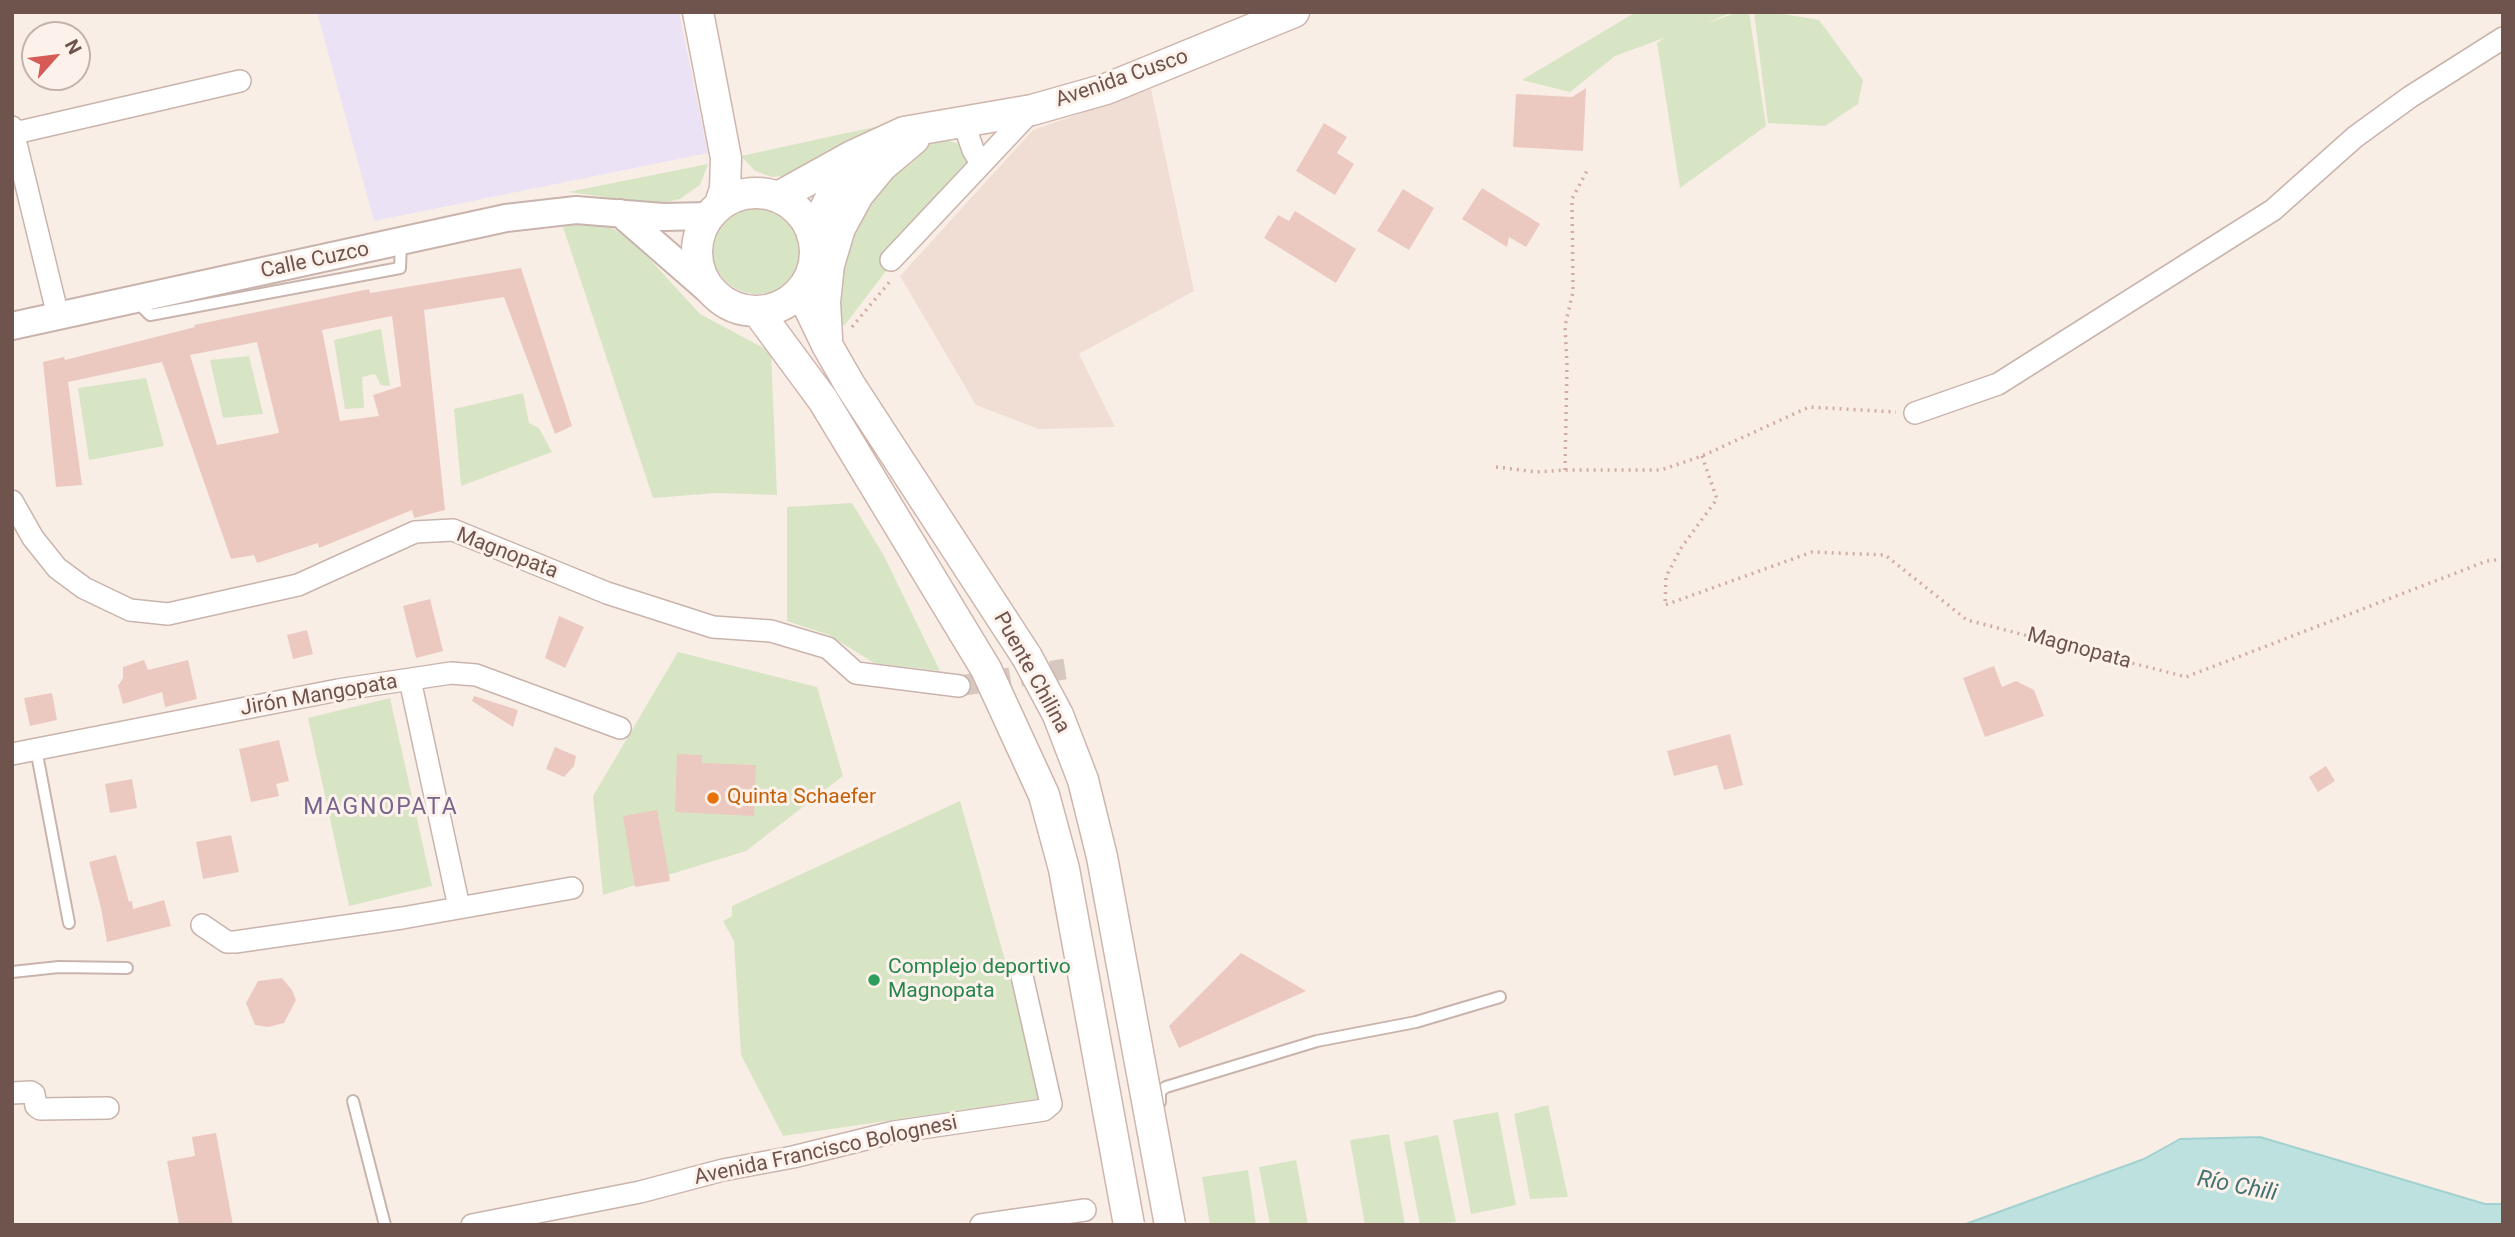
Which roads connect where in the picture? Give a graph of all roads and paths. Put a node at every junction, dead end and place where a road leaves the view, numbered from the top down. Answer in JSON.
{"nodes":[{"id":1,"x":698,"y":12,"type":"edge"},
{"id":2,"x":1294,"y":12,"type":"edge"},
{"id":3,"x":2503,"y":38,"type":"edge"},
{"id":4,"x":240,"y":81,"type":"dead end"},
{"id":5,"x":1032,"y":110,"type":"junction"},
{"id":6,"x":954,"y":123,"type":"junction"},
{"id":7,"x":14,"y":130,"type":"edge"},
{"id":8,"x":914,"y":139,"type":"junction"},
{"id":9,"x":726,"y":158,"type":"junction"},
{"id":10,"x":981,"y":163,"type":"junction"},
{"id":11,"x":1588,"y":169,"type":"dead end"},
{"id":12,"x":770,"y":195,"type":"junction"},
{"id":13,"x":714,"y":210,"type":"junction"},
{"id":14,"x":619,"y":212,"type":"junction"},
{"id":15,"x":812,"y":235,"type":"junction"},
{"id":16,"x":891,"y":260,"type":"joint"},
{"id":17,"x":801,"y":291,"type":"junction"},
{"id":18,"x":714,"y":295,"type":"junction"},
{"id":19,"x":758,"y":312,"type":"junction"},
{"id":20,"x":58,"y":316,"type":"junction"},
{"id":21,"x":12,"y":326,"type":"edge"},
{"id":22,"x":835,"y":341,"type":"junction"},
{"id":23,"x":1915,"y":413,"type":"joint"},
{"id":24,"x":1702,"y":457,"type":"junction"},
{"id":25,"x":1496,"y":467,"type":"dead end"},
{"id":26,"x":1565,"y":470,"type":"junction"},
{"id":27,"x":12,"y":501,"type":"edge"},
{"id":28,"x":2503,"y":559,"type":"edge"},
{"id":29,"x":410,"y":680,"type":"junction"},
{"id":30,"x":959,"y":687,"type":"tunnel mouth"},
{"id":31,"x":620,"y":728,"type":"dead end"},
{"id":32,"x":36,"y":748,"type":"junction"},
{"id":33,"x":12,"y":754,"type":"edge"},
{"id":34,"x":572,"y":888,"type":"dead end"},
{"id":35,"x":459,"y":907,"type":"junction"},
{"id":36,"x":69,"y":923,"type":"dead end"},
{"id":37,"x":202,"y":925,"type":"dead end"},
{"id":38,"x":127,"y":968,"type":"dead end"},
{"id":39,"x":12,"y":972,"type":"edge"},
{"id":40,"x":1022,"y":976,"type":"dead end"},
{"id":41,"x":1500,"y":997,"type":"dead end"},
{"id":42,"x":12,"y":1093,"type":"edge"},
{"id":43,"x":353,"y":1101,"type":"dead end"},
{"id":44,"x":108,"y":1108,"type":"dead end"},
{"id":45,"x":1161,"y":1109,"type":"dead end"},
{"id":46,"x":1085,"y":1210,"type":"dead end"},
{"id":47,"x":385,"y":1225,"type":"edge"},
{"id":48,"x":472,"y":1225,"type":"edge"},
{"id":49,"x":981,"y":1225,"type":"edge"},
{"id":50,"x":1129,"y":1225,"type":"edge"},
{"id":51,"x":1170,"y":1225,"type":"edge"}],
"edges":[{"from":1,"to":9,"type":"main road"},
{"from":2,"to":5,"type":"main road","name":"Avenida Cusco"},
{"from":3,"to":23,"type":"street"},
{"from":4,"to":7,"type":"street"},
{"from":5,"to":6,"type":"main road","name":"Avenida Cusco"},
{"from":5,"to":10,"type":"street"},
{"from":6,"to":8,"type":"main road","name":"Avenida Cusco"},
{"from":6,"to":10,"type":"street"},
{"from":6,"to":12,"type":"main road","name":"Avenida Cusco"},
{"from":7,"to":20,"type":"street"},
{"from":8,"to":15,"type":"main road","name":"Avenida Cusco"},
{"from":8,"to":22,"type":"main road"},
{"from":9,"to":12,"type":"main road"},
{"from":9,"to":13,"type":"main road"},
{"from":10,"to":16,"type":"street"},
{"from":11,"to":26,"type":"path"},
{"from":12,"to":13,"type":"main road"},
{"from":12,"to":15,"type":"main road"},
{"from":13,"to":14,"type":"street","name":"Calle Cuzco"},
{"from":13,"to":18,"type":"main road"},
{"from":14,"to":18,"type":"street"},
{"from":14,"to":20,"type":"street","name":"Calle Cuzco"},
{"from":15,"to":17,"type":"main road"},
{"from":16,"to":22,"type":"path"},
{"from":17,"to":19,"type":"main road"},
{"from":17,"to":22,"type":"main road","name":"Puente Chilina"},
{"from":18,"to":19,"type":"main road"},
{"from":19,"to":50,"type":"main road","name":"Puente Chilina","bridge":true},
{"from":20,"to":21,"type":"street","name":"Calle Cuzco"},
{"from":22,"to":51,"type":"main road","name":"Puente Chilina","bridge":true},
{"from":23,"to":24,"type":"path"},
{"from":24,"to":26,"type":"path"},
{"from":24,"to":28,"type":"path","name":"Magnopata"},
{"from":25,"to":26,"type":"path"},
{"from":27,"to":30,"type":"street","name":"Magnopata"},
{"from":29,"to":31,"type":"street","name":"Jirón Mangopata"},
{"from":29,"to":32,"type":"street","name":"Jirón Mangopata"},
{"from":29,"to":35,"type":"street"},
{"from":32,"to":33,"type":"street","name":"Jirón Mangopata"},
{"from":32,"to":36,"type":"lane"},
{"from":34,"to":35,"type":"street"},
{"from":35,"to":37,"type":"street"},
{"from":38,"to":39,"type":"lane"},
{"from":40,"to":48,"type":"street","name":"Avenida Francisco Bolognesi"},
{"from":41,"to":45,"type":"lane"},
{"from":42,"to":44,"type":"street"},
{"from":43,"to":47,"type":"lane"},
{"from":46,"to":49,"type":"street"}]}
